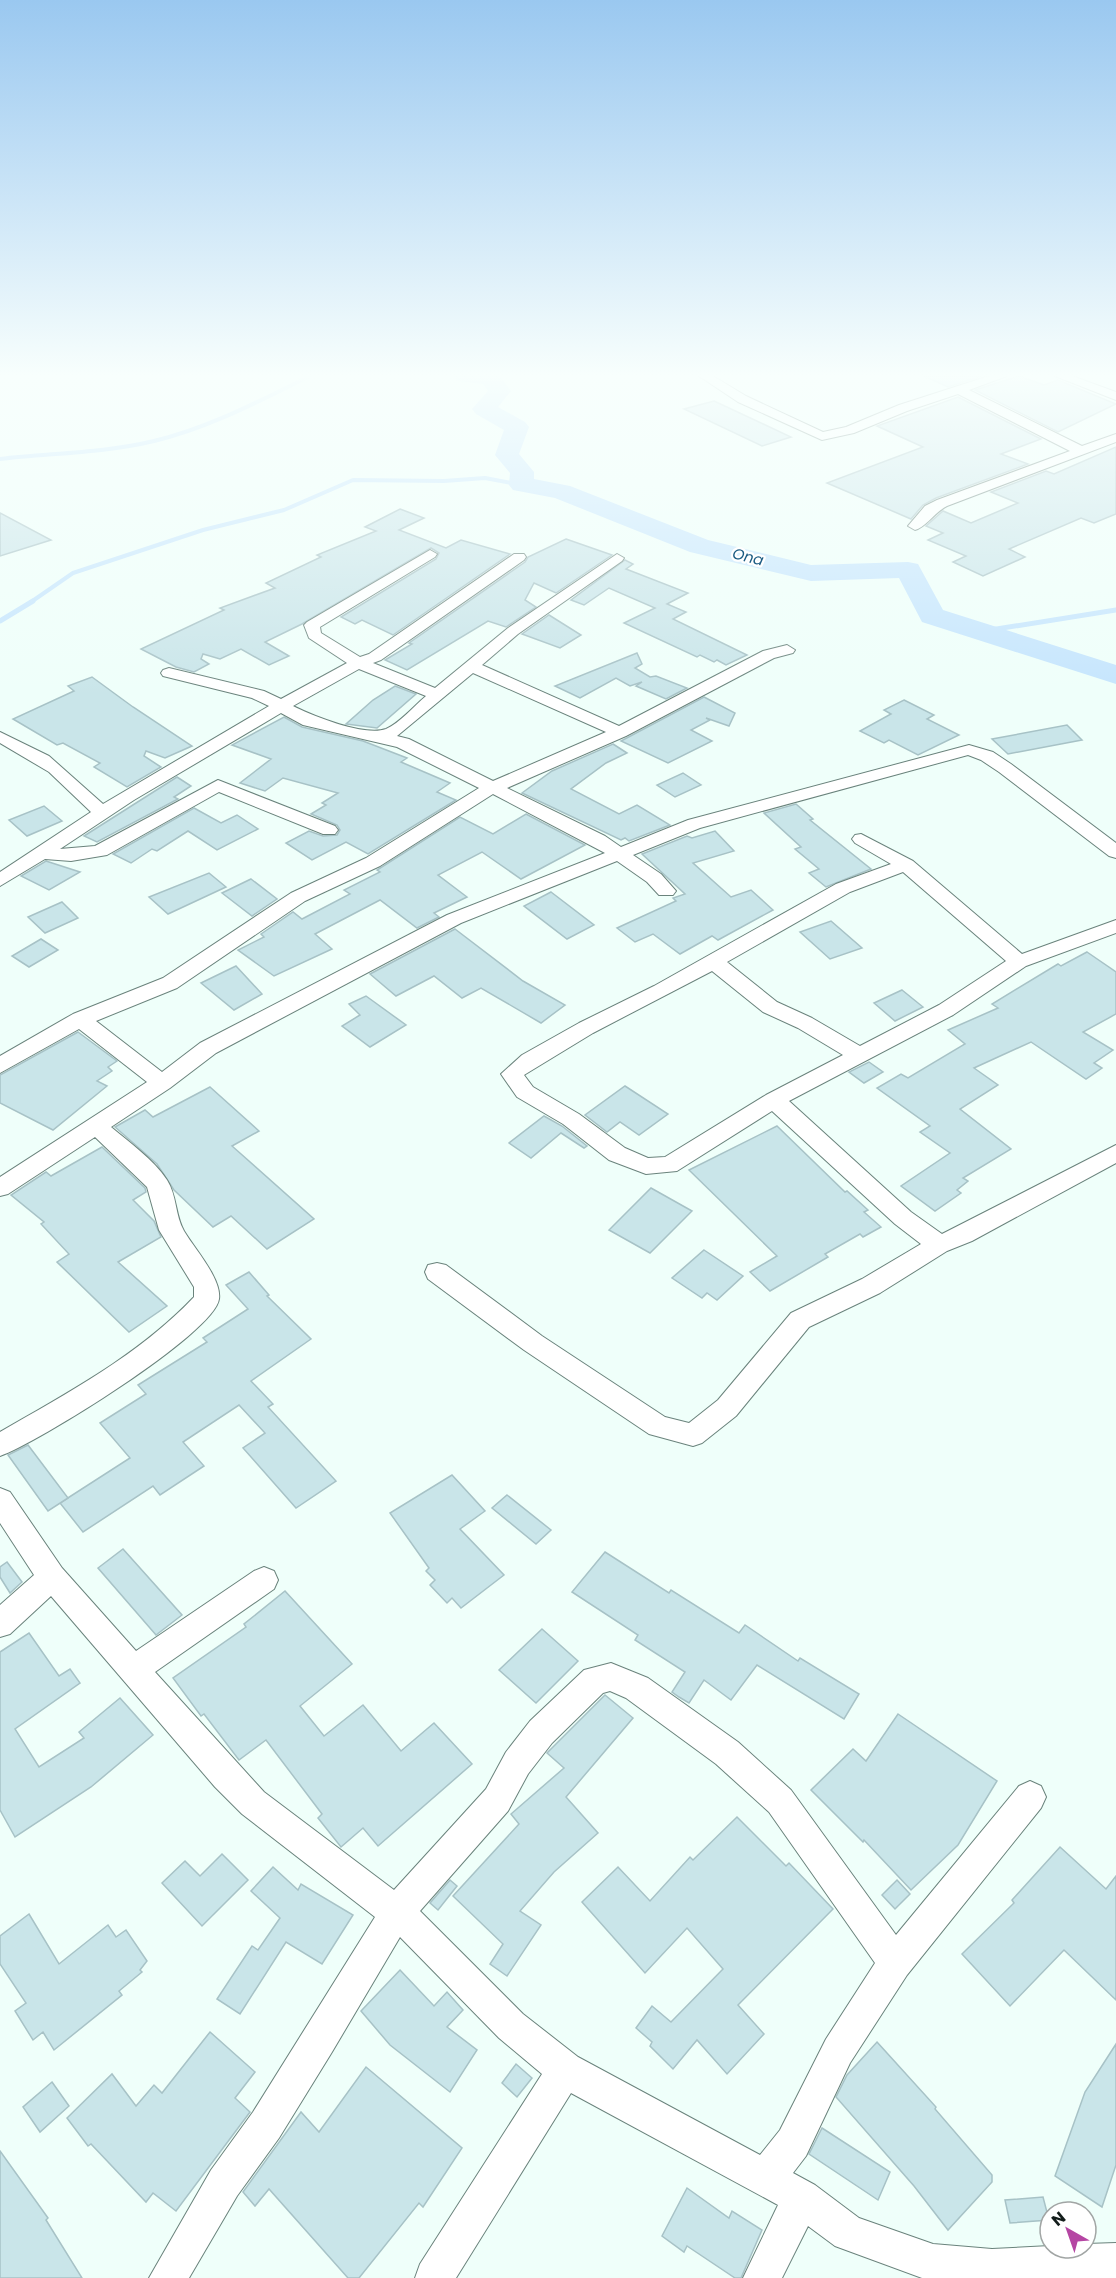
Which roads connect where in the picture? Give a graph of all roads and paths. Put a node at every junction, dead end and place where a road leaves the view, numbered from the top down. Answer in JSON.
{"nodes":[{"id":1,"x":997,"y":482,"type":"edge"},
{"id":2,"x":915,"y":526,"type":"dead end"},
{"id":3,"x":430,"y":554,"type":"dead end"},
{"id":4,"x":519,"y":557,"type":"dead end"},
{"id":5,"x":616,"y":558,"type":"dead end"},
{"id":6,"x":787,"y":650,"type":"dead end"},
{"id":7,"x":358,"y":663,"type":"junction"},
{"id":8,"x":472,"y":667,"type":"junction"},
{"id":9,"x":169,"y":673,"type":"dead end"},
{"id":10,"x":437,"y":695,"type":"junction"},
{"id":11,"x":281,"y":706,"type":"junction"},
{"id":12,"x":620,"y":732,"type":"junction"},
{"id":13,"x":0,"y":736,"type":"edge"},
{"id":14,"x":377,"y":736,"type":"junction"},
{"id":15,"x":491,"y":788,"type":"junction"},
{"id":16,"x":101,"y":813,"type":"junction"},
{"id":17,"x":329,"y":830,"type":"dead end"},
{"id":18,"x":861,"y":839,"type":"dead end"},
{"id":19,"x":1116,"y":852,"type":"edge"},
{"id":20,"x":42,"y":853,"type":"junction"},
{"id":21,"x":619,"y":854,"type":"junction"},
{"id":22,"x":906,"y":865,"type":"junction"},
{"id":23,"x":0,"y":880,"type":"edge"},
{"id":24,"x":666,"y":891,"type":"dead end"},
{"id":25,"x":1116,"y":926,"type":"edge"},
{"id":26,"x":712,"y":961,"type":"junction"},
{"id":27,"x":1019,"y":962,"type":"junction"},
{"id":28,"x":80,"y":1019,"type":"junction"},
{"id":29,"x":859,"y":1055,"type":"junction"},
{"id":30,"x":0,"y":1066,"type":"edge"},
{"id":31,"x":162,"y":1083,"type":"junction"},
{"id":32,"x":774,"y":1100,"type":"junction"},
{"id":33,"x":95,"y":1125,"type":"junction"},
{"id":34,"x":1116,"y":1153,"type":"edge"},
{"id":35,"x":0,"y":1188,"type":"edge"},
{"id":36,"x":939,"y":1245,"type":"junction"},
{"id":37,"x":437,"y":1272,"type":"dead end"},
{"id":38,"x":0,"y":1444,"type":"edge"},
{"id":39,"x":0,"y":1500,"type":"edge"},
{"id":40,"x":52,"y":1576,"type":"junction"},
{"id":41,"x":264,"y":1580,"type":"dead end"},
{"id":42,"x":0,"y":1624,"type":"edge"},
{"id":43,"x":135,"y":1669,"type":"junction"},
{"id":44,"x":1030,"y":1797,"type":"dead end"},
{"id":45,"x":396,"y":1913,"type":"junction"},
{"id":46,"x":895,"y":1963,"type":"junction"},
{"id":47,"x":565,"y":2070,"type":"junction"},
{"id":48,"x":766,"y":2177,"type":"junction"},
{"id":49,"x":802,"y":2198,"type":"junction"},
{"id":50,"x":1116,"y":2262,"type":"edge"},
{"id":51,"x":168,"y":2278,"type":"edge"},
{"id":52,"x":434,"y":2278,"type":"edge"},
{"id":53,"x":762,"y":2278,"type":"edge"}],
"edges":[{"from":1,"to":2,"type":"street"},
{"from":3,"to":7,"type":"street"},
{"from":4,"to":7,"type":"street"},
{"from":5,"to":8,"type":"street"},
{"from":6,"to":12,"type":"street"},
{"from":7,"to":10,"type":"street"},
{"from":7,"to":11,"type":"street"},
{"from":8,"to":10,"type":"street"},
{"from":8,"to":12,"type":"street"},
{"from":9,"to":11,"type":"street"},
{"from":10,"to":14,"type":"street"},
{"from":11,"to":14,"type":"street"},
{"from":11,"to":16,"type":"street"},
{"from":12,"to":15,"type":"street"},
{"from":13,"to":16,"type":"street"},
{"from":14,"to":15,"type":"street"},
{"from":15,"to":21,"type":"street"},
{"from":15,"to":28,"type":"street"},
{"from":16,"to":20,"type":"street"},
{"from":17,"to":20,"type":"street"},
{"from":18,"to":22,"type":"street"},
{"from":19,"to":21,"type":"street"},
{"from":20,"to":23,"type":"street"},
{"from":21,"to":24,"type":"street"},
{"from":21,"to":31,"type":"street"},
{"from":22,"to":26,"type":"street"},
{"from":22,"to":27,"type":"street"},
{"from":25,"to":27,"type":"street"},
{"from":26,"to":29,"type":"street"},
{"from":26,"to":32,"type":"street"},
{"from":27,"to":29,"type":"street"},
{"from":28,"to":30,"type":"street"},
{"from":28,"to":31,"type":"street"},
{"from":29,"to":32,"type":"street"},
{"from":31,"to":33,"type":"street"},
{"from":32,"to":36,"type":"street"},
{"from":33,"to":35,"type":"street"},
{"from":33,"to":38,"type":"street"},
{"from":34,"to":36,"type":"street"},
{"from":36,"to":37,"type":"street"},
{"from":39,"to":40,"type":"street"},
{"from":40,"to":42,"type":"street"},
{"from":40,"to":43,"type":"street"},
{"from":41,"to":43,"type":"street"},
{"from":43,"to":45,"type":"street"},
{"from":44,"to":46,"type":"street"},
{"from":45,"to":46,"type":"street"},
{"from":45,"to":47,"type":"street"},
{"from":45,"to":51,"type":"street"},
{"from":46,"to":48,"type":"street"},
{"from":47,"to":48,"type":"street"},
{"from":47,"to":52,"type":"street"},
{"from":48,"to":49,"type":"street"},
{"from":49,"to":50,"type":"street"},
{"from":49,"to":53,"type":"street"}]}
